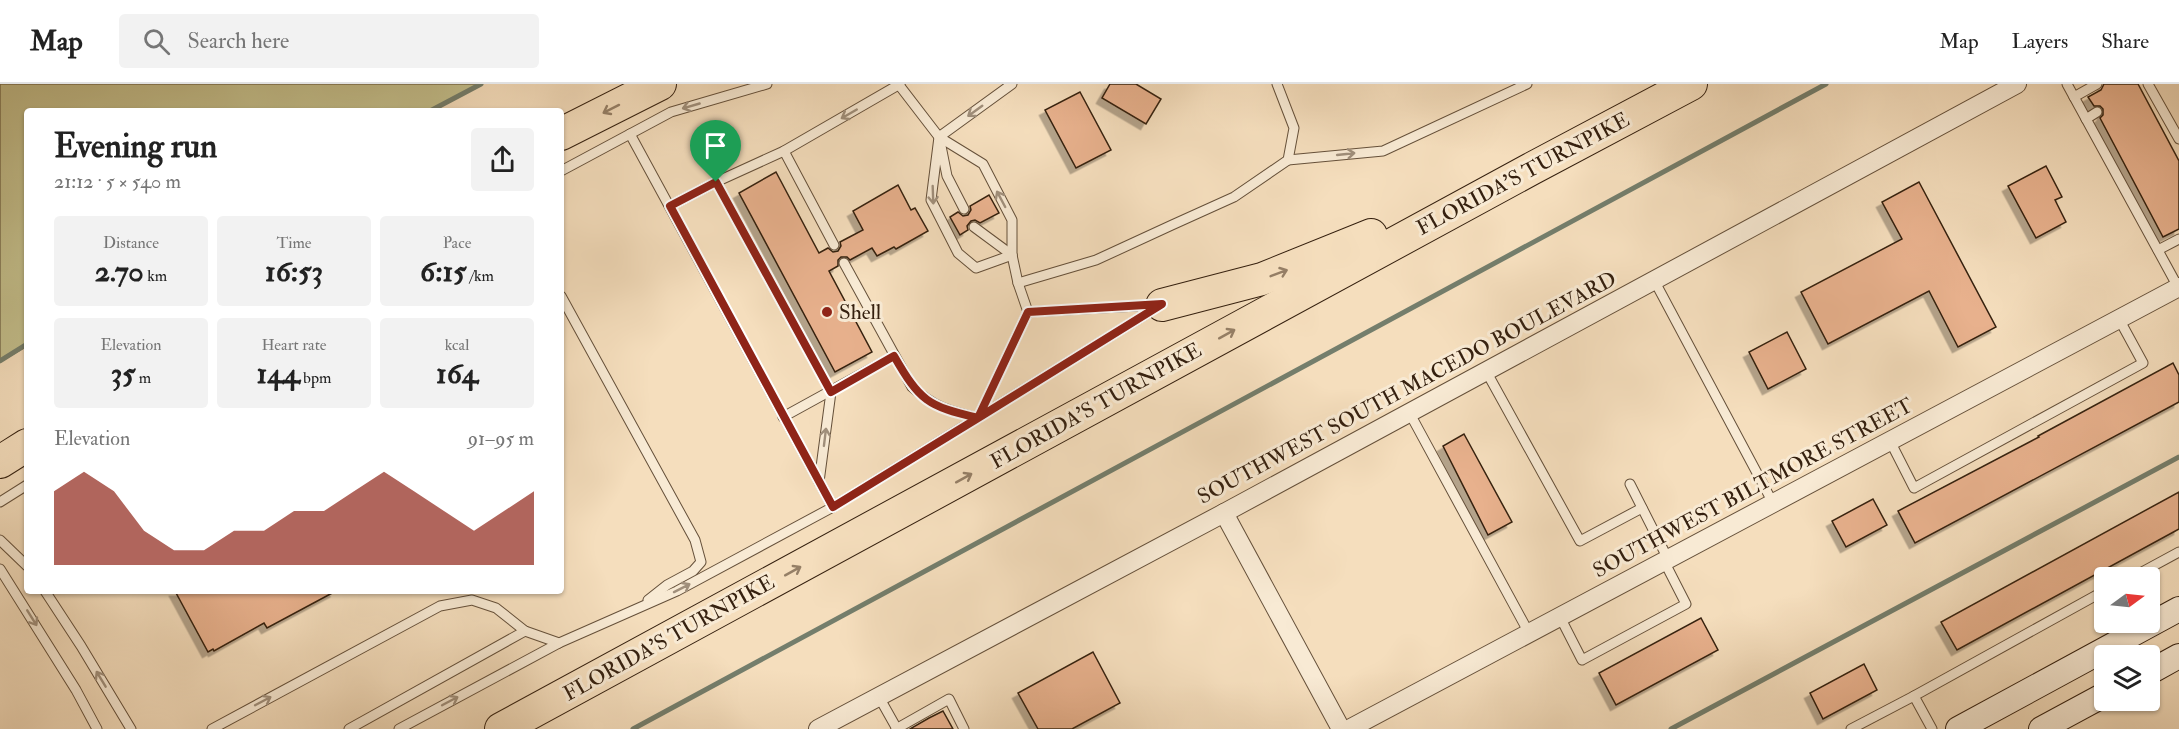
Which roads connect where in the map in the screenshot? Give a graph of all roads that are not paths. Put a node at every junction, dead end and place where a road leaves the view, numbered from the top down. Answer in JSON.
{"nodes":[{"id":1,"x":660,"y":84,"type":"edge"},
{"id":2,"x":767,"y":84,"type":"edge"},
{"id":3,"x":779,"y":84,"type":"edge"},
{"id":4,"x":898,"y":84,"type":"edge"},
{"id":5,"x":1012,"y":84,"type":"edge"},
{"id":6,"x":1277,"y":84,"type":"edge"},
{"id":7,"x":1527,"y":84,"type":"edge"},
{"id":8,"x":1691,"y":84,"type":"edge"},
{"id":9,"x":2017,"y":84,"type":"edge"},
{"id":10,"x":2067,"y":84,"type":"edge"},
{"id":11,"x":2097,"y":84,"type":"edge"},
{"id":12,"x":2145,"y":85,"type":"edge"},
{"id":13,"x":754,"y":88,"type":"junction"},
{"id":14,"x":2074,"y":97,"type":"junction"},
{"id":15,"x":2097,"y":112,"type":"dead end"},
{"id":16,"x":2086,"y":119,"type":"junction"},
{"id":17,"x":564,"y":132,"type":"edge"},
{"id":18,"x":630,"y":134,"type":"junction"},
{"id":19,"x":939,"y":137,"type":"junction"},
{"id":20,"x":2179,"y":139,"type":"edge"},
{"id":21,"x":784,"y":152,"type":"junction"},
{"id":22,"x":2118,"y":152,"type":"dead end"},
{"id":23,"x":2107,"y":157,"type":"junction"},
{"id":24,"x":1288,"y":160,"type":"junction"},
{"id":25,"x":564,"y":169,"type":"edge"},
{"id":26,"x":1531,"y":169,"type":"junction"},
{"id":27,"x":716,"y":182,"type":"junction"},
{"id":28,"x":2140,"y":194,"type":"dead end"},
{"id":29,"x":2130,"y":199,"type":"junction"},
{"id":30,"x":670,"y":206,"type":"junction"},
{"id":31,"x":964,"y":209,"type":"dead end"},
{"id":32,"x":2156,"y":225,"type":"dead end"},
{"id":33,"x":974,"y":227,"type":"dead end"},
{"id":34,"x":2148,"y":231,"type":"junction"},
{"id":35,"x":2179,"y":239,"type":"edge"},
{"id":36,"x":834,"y":245,"type":"dead end"},
{"id":37,"x":2158,"y":250,"type":"junction"},
{"id":38,"x":1012,"y":255,"type":"junction"},
{"id":39,"x":844,"y":263,"type":"dead end"},
{"id":40,"x":1654,"y":280,"type":"junction"},
{"id":41,"x":1018,"y":283,"type":"junction"},
{"id":42,"x":2179,"y":287,"type":"edge"},
{"id":43,"x":564,"y":301,"type":"edge"},
{"id":44,"x":1162,"y":304,"type":"junction"},
{"id":45,"x":1028,"y":312,"type":"junction"},
{"id":46,"x":2119,"y":319,"type":"junction"},
{"id":47,"x":894,"y":356,"type":"junction"},
{"id":48,"x":1486,"y":371,"type":"junction"},
{"id":49,"x":831,"y":392,"type":"junction"},
{"id":50,"x":1409,"y":412,"type":"junction"},
{"id":51,"x":783,"y":417,"type":"junction"},
{"id":52,"x":978,"y":418,"type":"junction"},
{"id":53,"x":1890,"y":441,"type":"junction"},
{"id":54,"x":24,"y":447,"type":"edge"},
{"id":55,"x":0,"y":462,"type":"edge"},
{"id":56,"x":819,"y":483,"type":"junction"},
{"id":57,"x":1630,"y":483,"type":"dead end"},
{"id":58,"x":24,"y":487,"type":"edge"},
{"id":59,"x":0,"y":502,"type":"edge"},
{"id":60,"x":1773,"y":503,"type":"junction"},
{"id":61,"x":833,"y":507,"type":"junction"},
{"id":62,"x":1642,"y":508,"type":"junction"},
{"id":63,"x":1224,"y":513,"type":"junction"},
{"id":64,"x":0,"y":540,"type":"edge"},
{"id":65,"x":2179,"y":552,"type":"edge"},
{"id":66,"x":1666,"y":560,"type":"junction"},
{"id":67,"x":24,"y":563,"type":"edge"},
{"id":68,"x":2151,"y":567,"type":"edge"},
{"id":69,"x":0,"y":569,"type":"edge"},
{"id":70,"x":47,"y":594,"type":"edge"},
{"id":71,"x":2094,"y":597,"type":"edge"},
{"id":72,"x":639,"y":607,"type":"junction"},
{"id":73,"x":2179,"y":609,"type":"edge"},
{"id":74,"x":1560,"y":617,"type":"junction"},
{"id":75,"x":525,"y":632,"type":"junction"},
{"id":76,"x":1529,"y":633,"type":"junction"},
{"id":77,"x":559,"y":644,"type":"junction"},
{"id":78,"x":2119,"y":645,"type":"edge"},
{"id":79,"x":2179,"y":656,"type":"edge"},
{"id":80,"x":2094,"y":659,"type":"edge"},
{"id":81,"x":2094,"y":665,"type":"edge"},
{"id":82,"x":2160,"y":666,"type":"edge"},
{"id":83,"x":1914,"y":696,"type":"junction"},
{"id":84,"x":879,"y":697,"type":"junction"},
{"id":85,"x":2094,"y":700,"type":"edge"},
{"id":86,"x":97,"y":729,"type":"edge"},
{"id":87,"x":131,"y":729,"type":"edge"},
{"id":88,"x":212,"y":729,"type":"edge"},
{"id":89,"x":349,"y":729,"type":"edge"},
{"id":90,"x":399,"y":729,"type":"edge"},
{"id":91,"x":501,"y":729,"type":"edge"},
{"id":92,"x":818,"y":729,"type":"edge"},
{"id":93,"x":896,"y":729,"type":"edge"},
{"id":94,"x":964,"y":729,"type":"edge"},
{"id":95,"x":1341,"y":729,"type":"edge"},
{"id":96,"x":1349,"y":729,"type":"edge"},
{"id":97,"x":1851,"y":729,"type":"edge"},
{"id":98,"x":1932,"y":729,"type":"edge"},
{"id":99,"x":1958,"y":729,"type":"edge"},
{"id":100,"x":1984,"y":729,"type":"edge"},
{"id":101,"x":2041,"y":729,"type":"edge"}],
"edges":[{"from":1,"to":17,"type":"highway","one_way":true},
{"from":2,"to":13,"type":"lane"},
{"from":3,"to":13,"type":"lane"},
{"from":4,"to":19,"type":"lane"},
{"from":4,"to":21,"type":"lane","one_way":true},
{"from":5,"to":19,"type":"lane","one_way":true},
{"from":6,"to":24,"type":"lane"},
{"from":24,"to":7,"type":"lane","one_way":true},
{"from":8,"to":26,"type":"highway","name":"FLORIDA'S TURNPIKE"},
{"from":9,"to":40,"type":"street","name":"SOUTHWEST SOUTH MACEDO BOULEVARD"},
{"from":10,"to":14,"type":"lane"},
{"from":11,"to":14,"type":"lane"},
{"from":12,"to":20,"type":"lane"},
{"from":13,"to":18,"type":"lane","one_way":true},
{"from":14,"to":16,"type":"lane"},
{"from":15,"to":16,"type":"lane"},
{"from":16,"to":23,"type":"lane"},
{"from":18,"to":25,"type":"lane"},
{"from":18,"to":30,"type":"lane"},
{"from":19,"to":31,"type":"lane"},
{"from":38,"to":19,"type":"lane","one_way":true},
{"from":19,"to":38,"type":"lane","one_way":true},
{"from":21,"to":27,"type":"lane"},
{"from":21,"to":36,"type":"lane"},
{"from":22,"to":23,"type":"lane"},
{"from":23,"to":29,"type":"lane"},
{"from":24,"to":41,"type":"lane"},
{"from":44,"to":26,"type":"highway","one_way":true},
{"from":91,"to":26,"type":"highway","name":"FLORIDA'S TURNPIKE","one_way":true},
{"from":27,"to":30,"type":"lane"},
{"from":27,"to":49,"type":"lane"},
{"from":28,"to":29,"type":"lane"},
{"from":29,"to":34,"type":"lane"},
{"from":30,"to":51,"type":"lane"},
{"from":32,"to":34,"type":"lane"},
{"from":33,"to":38,"type":"lane"},
{"from":34,"to":37,"type":"lane"},
{"from":35,"to":37,"type":"lane"},
{"from":37,"to":42,"type":"lane"},
{"from":38,"to":41,"type":"lane"},
{"from":39,"to":47,"type":"lane"},
{"from":40,"to":48,"type":"street","name":"SOUTHWEST SOUTH MACEDO BOULEVARD"},
{"from":40,"to":60,"type":"lane"},
{"from":41,"to":45,"type":"lane"},
{"from":42,"to":46,"type":"street","name":"SOUTHWEST BILTMORE STREET"},
{"from":43,"to":72,"type":"lane"},
{"from":44,"to":45,"type":"lane"},
{"from":44,"to":52,"type":"lane"},
{"from":45,"to":52,"type":"lane"},
{"from":46,"to":53,"type":"street","name":"SOUTHWEST BILTMORE STREET"},
{"from":46,"to":53,"type":"lane"},
{"from":47,"to":49,"type":"lane"},
{"from":47,"to":52,"type":"lane"},
{"from":48,"to":50,"type":"street","name":"SOUTHWEST SOUTH MACEDO BOULEVARD"},
{"from":48,"to":62,"type":"lane"},
{"from":49,"to":51,"type":"lane"},
{"from":56,"to":49,"type":"lane","one_way":true},
{"from":50,"to":63,"type":"street","name":"SOUTHWEST SOUTH MACEDO BOULEVARD"},
{"from":50,"to":76,"type":"lane"},
{"from":51,"to":56,"type":"lane"},
{"from":52,"to":61,"type":"lane"},
{"from":53,"to":60,"type":"street","name":"SOUTHWEST BILTMORE STREET"},
{"from":54,"to":55,"type":"highway"},
{"from":56,"to":61,"type":"lane"},
{"from":57,"to":62,"type":"lane"},
{"from":58,"to":59,"type":"lane"},
{"from":60,"to":66,"type":"street","name":"SOUTHWEST BILTMORE STREET"},
{"from":72,"to":61,"type":"lane","one_way":true},
{"from":62,"to":66,"type":"lane"},
{"from":63,"to":84,"type":"street","name":"SOUTHWEST SOUTH MACEDO BOULEVARD"},
{"from":63,"to":95,"type":"street"},
{"from":64,"to":67,"type":"lane"},
{"from":65,"to":68,"type":"lane"},
{"from":66,"to":74,"type":"street","name":"SOUTHWEST BILTMORE STREET"},
{"from":66,"to":74,"type":"lane"},
{"from":69,"to":86,"type":"lane","one_way":true},
{"from":87,"to":70,"type":"lane","one_way":true},
{"from":71,"to":83,"type":"lane"},
{"from":72,"to":77,"type":"lane"},
{"from":73,"to":78,"type":"main road"},
{"from":74,"to":76,"type":"street","name":"SOUTHWEST BILTMORE STREET"},
{"from":75,"to":77,"type":"lane"},
{"from":88,"to":75,"type":"lane","one_way":true},
{"from":75,"to":89,"type":"lane"},
{"from":76,"to":96,"type":"street","name":"SOUTHWEST BILTMORE STREET"},
{"from":90,"to":77,"type":"lane","one_way":true},
{"from":79,"to":82,"type":"main road"},
{"from":80,"to":99,"type":"main road"},
{"from":81,"to":100,"type":"main road"},
{"from":83,"to":97,"type":"lane"},
{"from":83,"to":98,"type":"lane"},
{"from":84,"to":92,"type":"street","name":"SOUTHWEST SOUTH MACEDO BOULEVARD"},
{"from":84,"to":93,"type":"lane"},
{"from":85,"to":101,"type":"main road"},
{"from":93,"to":94,"type":"lane"}]}
